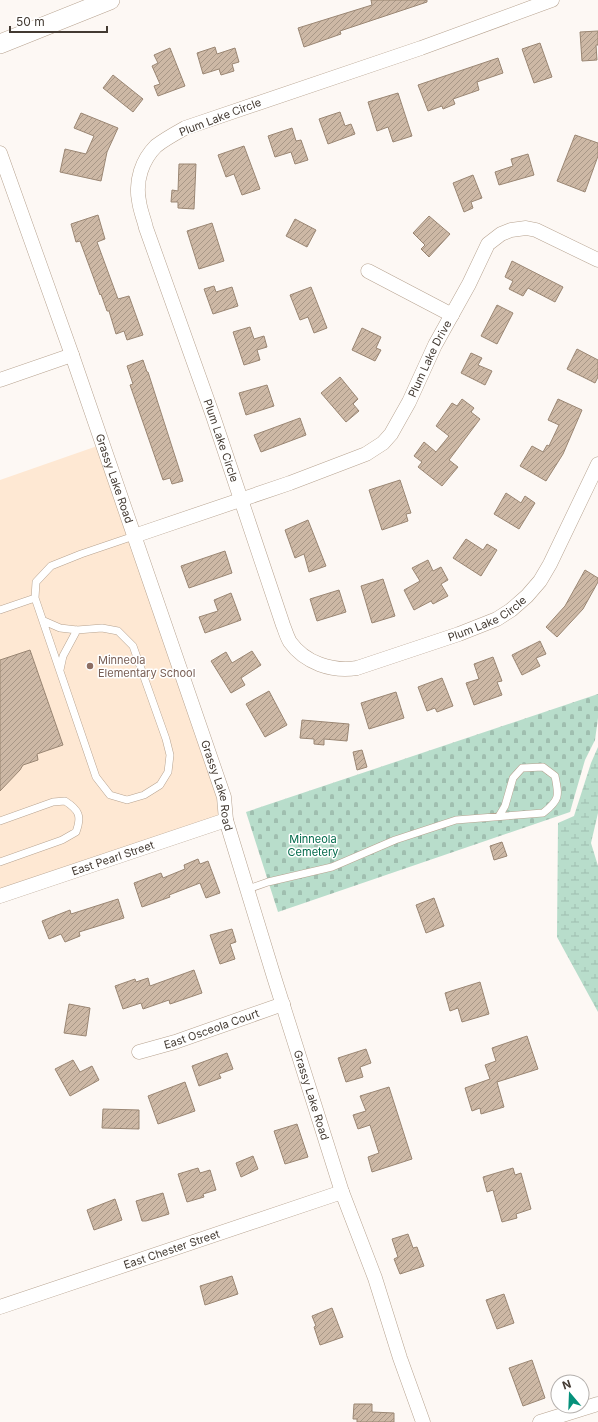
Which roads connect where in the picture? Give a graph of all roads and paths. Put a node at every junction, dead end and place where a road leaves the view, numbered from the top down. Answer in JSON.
{"nodes":[{"id":1,"x":110,"y":0,"type":"edge"},
{"id":2,"x":552,"y":0,"type":"edge"},
{"id":3,"x":0,"y":44,"type":"edge"},
{"id":4,"x":0,"y":153,"type":"edge"},
{"id":5,"x":4,"y":174,"type":"edge"},
{"id":6,"x":598,"y":260,"type":"edge"},
{"id":7,"x":368,"y":271,"type":"dead end"},
{"id":8,"x":452,"y":315,"type":"junction"},
{"id":9,"x":72,"y":355,"type":"junction"},
{"id":10,"x":0,"y":380,"type":"edge"},
{"id":11,"x":598,"y":464,"type":"edge"},
{"id":12,"x":240,"y":501,"type":"junction"},
{"id":13,"x":134,"y":536,"type":"junction"},
{"id":14,"x":35,"y":598,"type":"junction"},
{"id":15,"x":0,"y":610,"type":"edge"},
{"id":16,"x":44,"y":621,"type":"junction"},
{"id":17,"x":77,"y":630,"type":"junction"},
{"id":18,"x":60,"y":670,"type":"junction"},
{"id":19,"x":499,"y":816,"type":"junction"},
{"id":20,"x":226,"y":820,"type":"junction"},
{"id":21,"x":0,"y":821,"type":"edge"},
{"id":22,"x":0,"y":862,"type":"edge"},
{"id":23,"x":248,"y":888,"type":"junction"},
{"id":24,"x":0,"y":896,"type":"edge"},
{"id":25,"x":283,"y":1004,"type":"junction"},
{"id":26,"x":139,"y":1052,"type":"dead end"},
{"id":27,"x":342,"y":1192,"type":"junction"},
{"id":28,"x":0,"y":1307,"type":"edge"},
{"id":29,"x":598,"y":1404,"type":"edge"},
{"id":30,"x":423,"y":1422,"type":"edge"},
{"id":31,"x":540,"y":1422,"type":"edge"}],
"edges":[{"from":1,"to":3,"type":"street"},
{"from":2,"to":12,"type":"street","name":"Plum Lake Circle"},
{"from":4,"to":5,"type":"street","name":"Grassy Lake Road"},
{"from":5,"to":9,"type":"street","name":"Grassy Lake Road"},
{"from":6,"to":8,"type":"street","name":"Plum Lake Drive"},
{"from":7,"to":8,"type":"street"},
{"from":8,"to":12,"type":"street","name":"Plum Lake Drive"},
{"from":9,"to":10,"type":"street"},
{"from":9,"to":13,"type":"street","name":"Grassy Lake Road"},
{"from":11,"to":12,"type":"street","name":"Plum Lake Circle"},
{"from":12,"to":13,"type":"street"},
{"from":13,"to":14,"type":"lane"},
{"from":13,"to":20,"type":"street","name":"Grassy Lake Road"},
{"from":14,"to":15,"type":"lane"},
{"from":14,"to":16,"type":"lane"},
{"from":16,"to":17,"type":"lane"},
{"from":16,"to":18,"type":"lane"},
{"from":17,"to":18,"type":"lane"},
{"from":17,"to":18,"type":"lane"},
{"from":19,"to":19,"type":"lane"},
{"from":19,"to":23,"type":"lane"},
{"from":20,"to":23,"type":"street","name":"Grassy Lake Road"},
{"from":20,"to":24,"type":"street","name":"East Pearl Street"},
{"from":21,"to":22,"type":"lane"},
{"from":23,"to":25,"type":"street","name":"Grassy Lake Road"},
{"from":25,"to":26,"type":"street","name":"East Osceola Court"},
{"from":25,"to":27,"type":"street","name":"Grassy Lake Road"},
{"from":27,"to":28,"type":"street","name":"East Chester Street"},
{"from":27,"to":30,"type":"street","name":"Grassy Lake Road"},
{"from":29,"to":31,"type":"street"}]}
